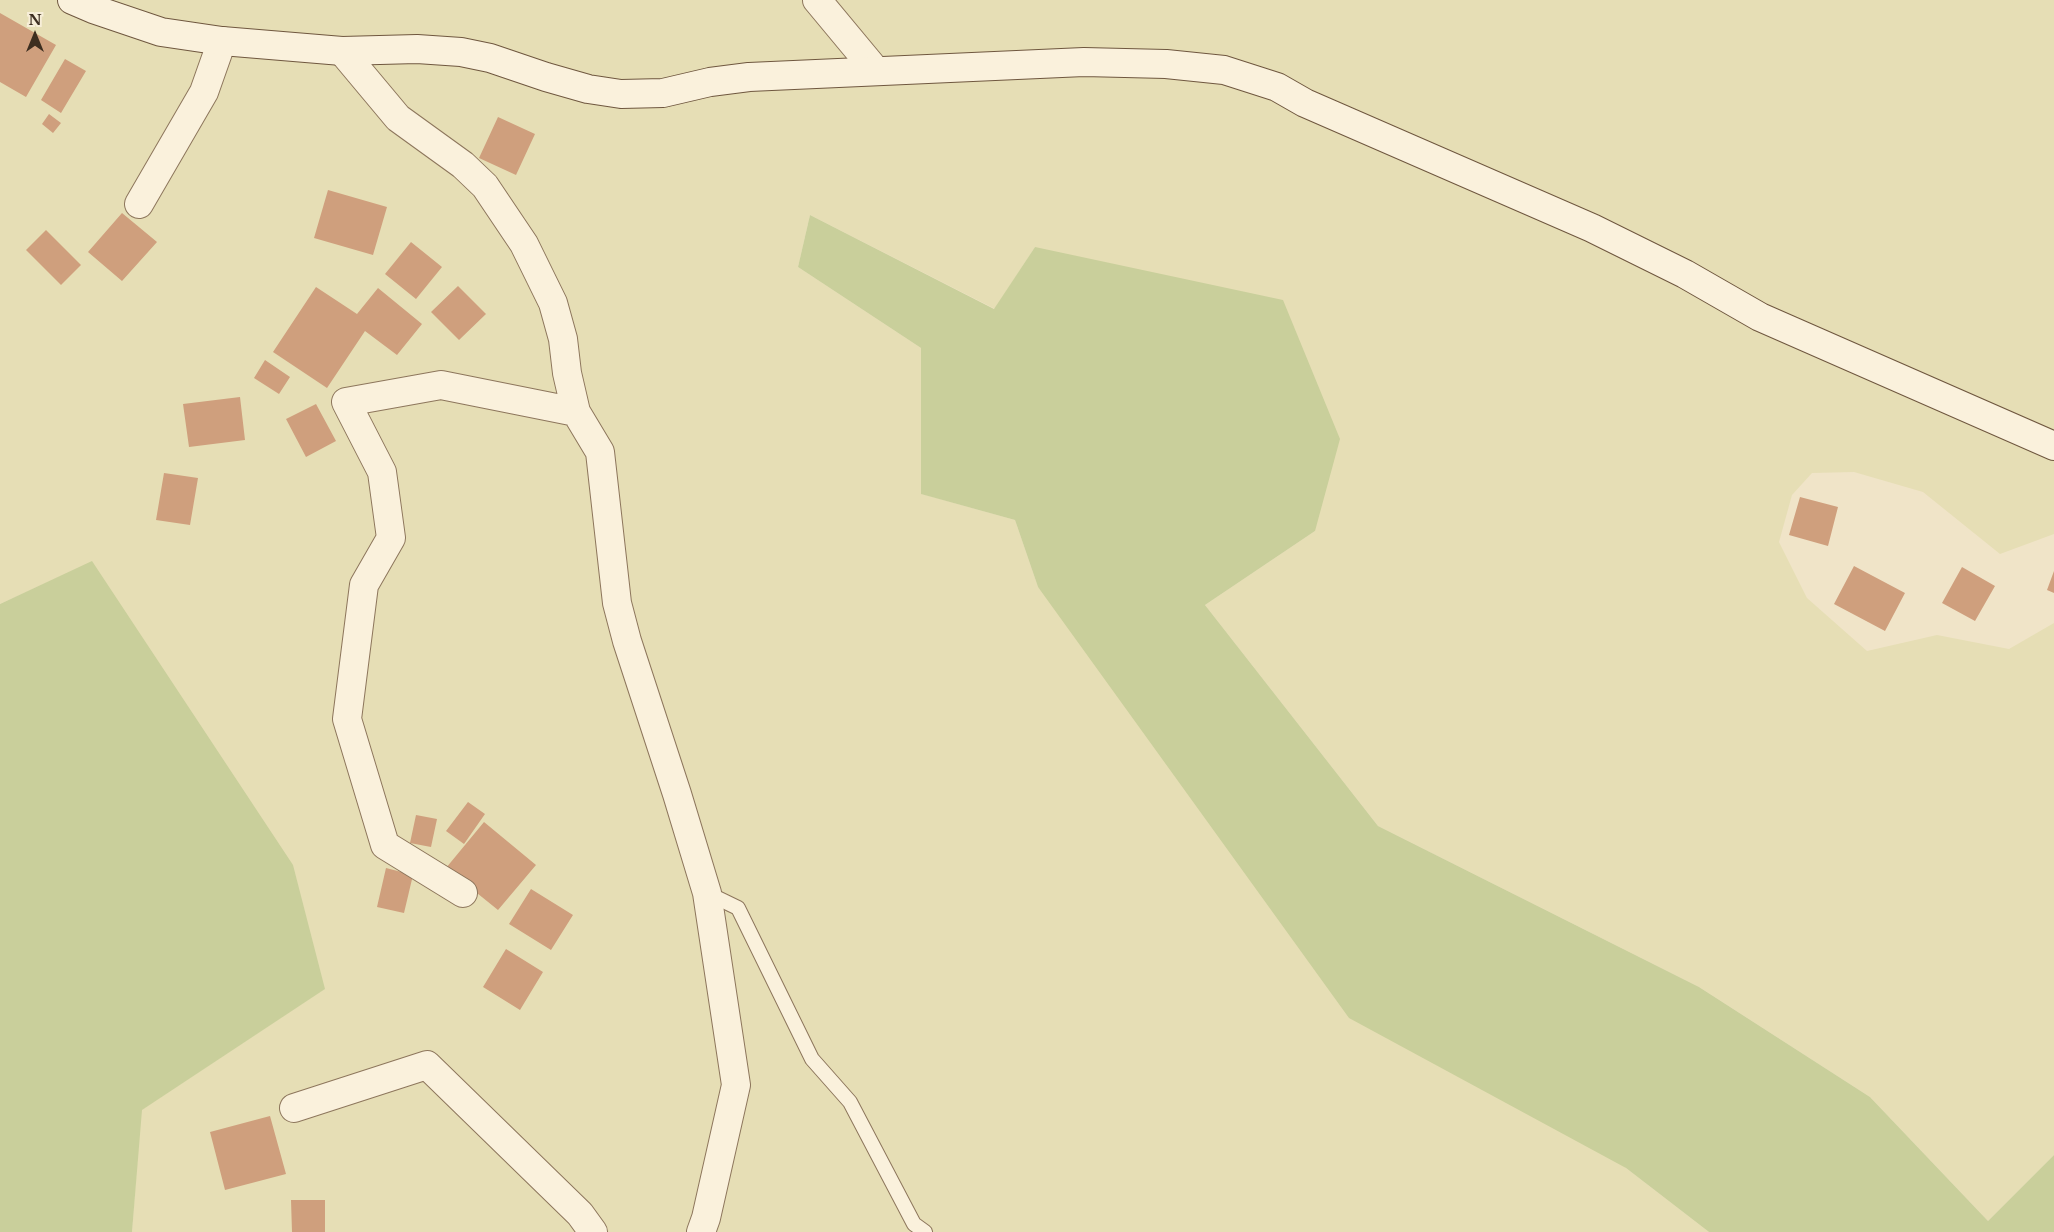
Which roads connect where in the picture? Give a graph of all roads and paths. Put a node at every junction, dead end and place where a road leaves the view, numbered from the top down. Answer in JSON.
{"nodes":[{"id":1,"x":72,"y":0,"type":"edge"},
{"id":2,"x":817,"y":0,"type":"edge"},
{"id":3,"x":222,"y":41,"type":"junction"},
{"id":4,"x":342,"y":51,"type":"junction"},
{"id":5,"x":876,"y":70,"type":"junction"},
{"id":6,"x":139,"y":204,"type":"dead end"},
{"id":7,"x":576,"y":412,"type":"junction"},
{"id":8,"x":2054,"y":446,"type":"edge"},
{"id":9,"x":463,"y":893,"type":"dead end"},
{"id":10,"x":707,"y":893,"type":"junction"},
{"id":11,"x":294,"y":1108,"type":"dead end"},
{"id":12,"x":593,"y":1232,"type":"edge"},
{"id":13,"x":701,"y":1232,"type":"edge"},
{"id":14,"x":925,"y":1232,"type":"edge"}],
"edges":[{"from":1,"to":3,"type":"street"},
{"from":2,"to":5,"type":"street"},
{"from":3,"to":4,"type":"street"},
{"from":3,"to":6,"type":"street"},
{"from":4,"to":5,"type":"street"},
{"from":4,"to":7,"type":"street"},
{"from":5,"to":8,"type":"street"},
{"from":7,"to":9,"type":"street"},
{"from":7,"to":10,"type":"street"},
{"from":10,"to":13,"type":"street"},
{"from":10,"to":14,"type":"lane"},
{"from":11,"to":12,"type":"street"}]}
